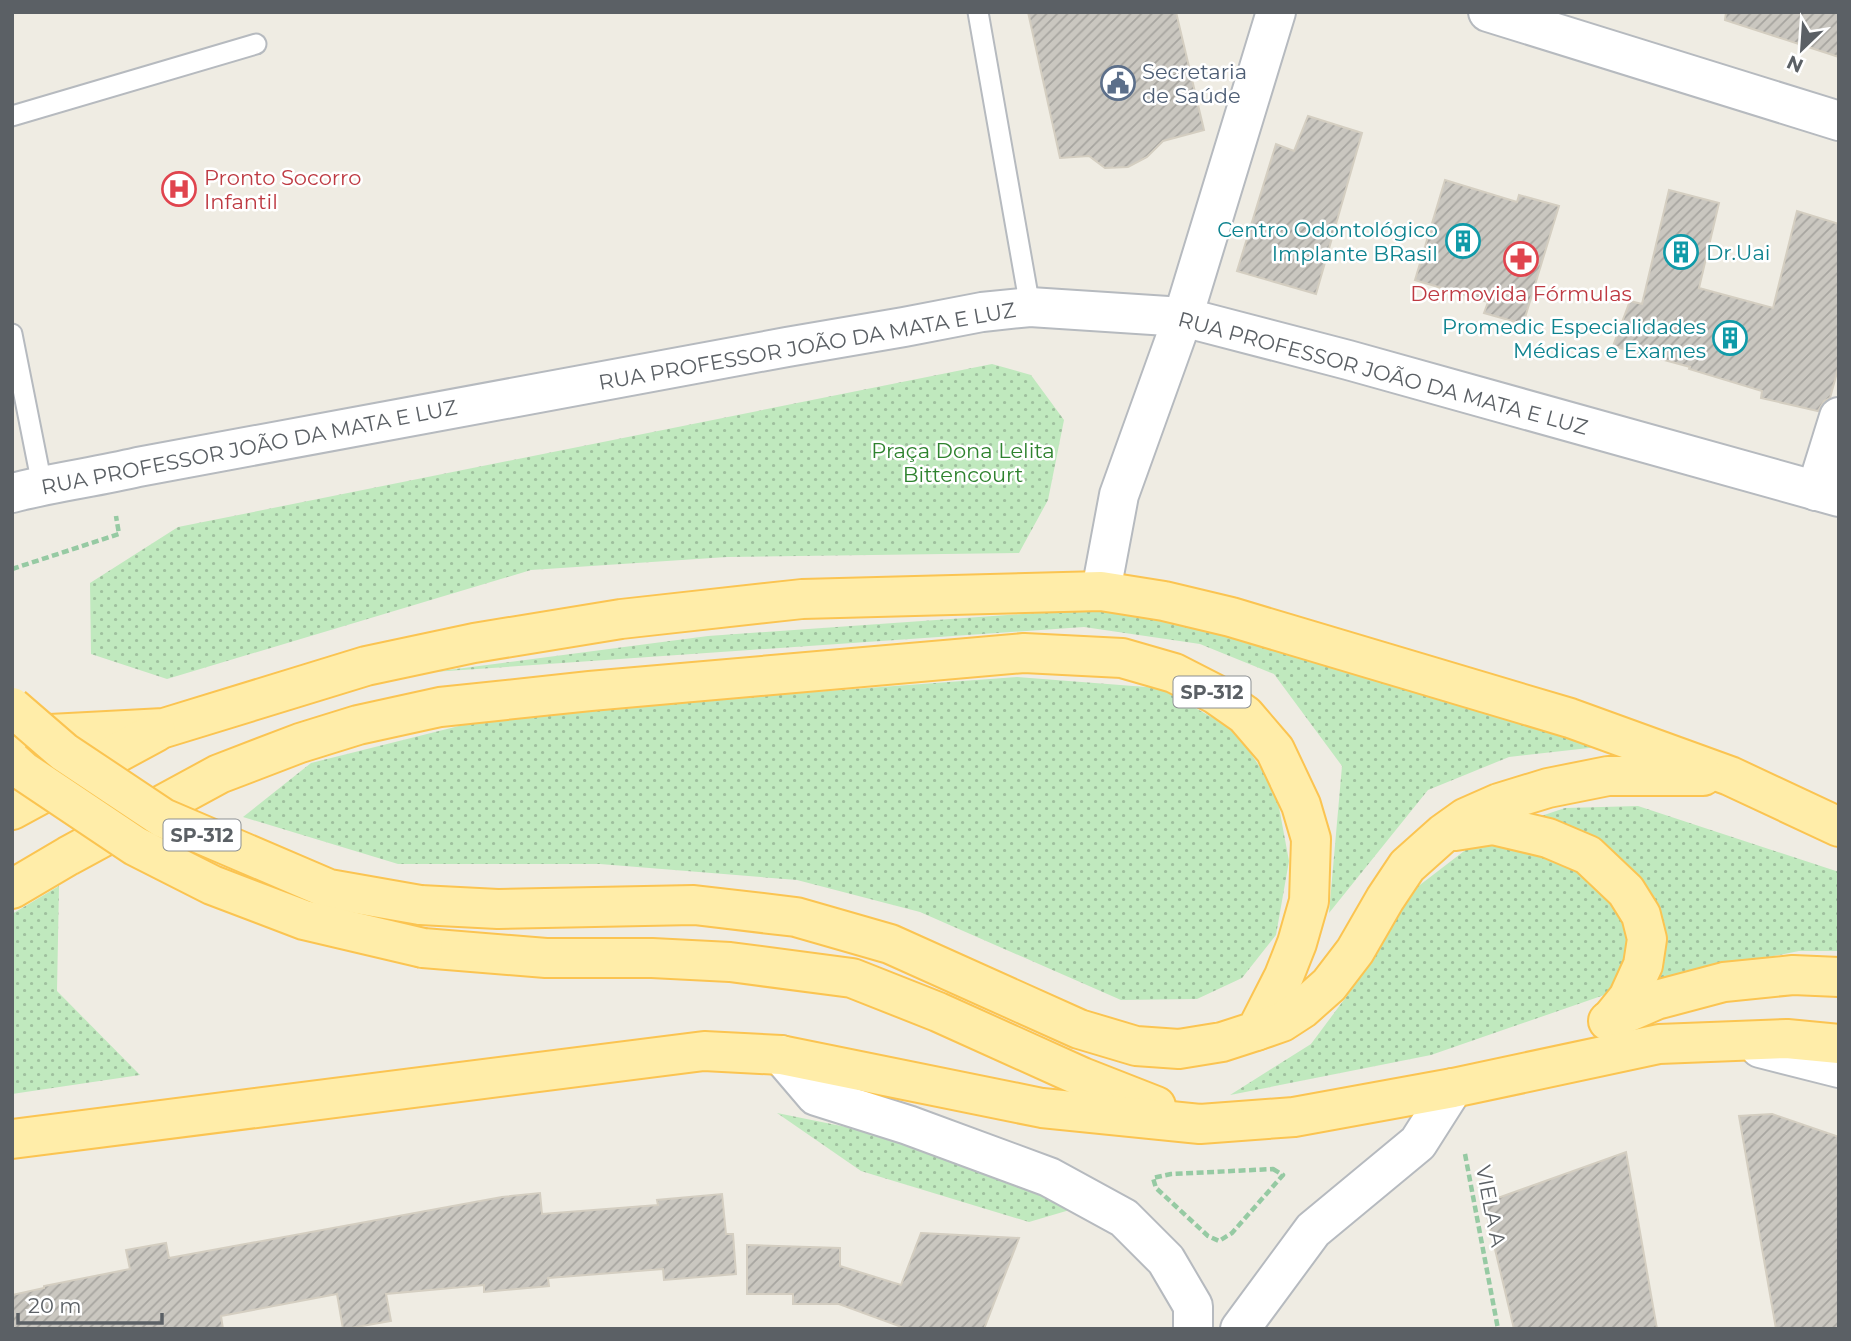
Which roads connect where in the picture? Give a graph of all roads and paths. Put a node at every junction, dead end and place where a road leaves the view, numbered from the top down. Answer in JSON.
{"nodes":[{"id":1,"x":978,"y":12,"type":"edge"},
{"id":2,"x":1276,"y":12,"type":"edge"},
{"id":3,"x":1488,"y":12,"type":"edge"},
{"id":4,"x":256,"y":44,"type":"dead end"},
{"id":5,"x":12,"y":116,"type":"edge"},
{"id":6,"x":1839,"y":121,"type":"edge"},
{"id":7,"x":1030,"y":307,"type":"junction"},
{"id":8,"x":1183,"y":317,"type":"junction"},
{"id":9,"x":12,"y":334,"type":"edge"},
{"id":10,"x":1839,"y":416,"type":"edge"},
{"id":11,"x":107,"y":474,"type":"junction"},
{"id":12,"x":27,"y":489,"type":"edge"},
{"id":13,"x":1828,"y":494,"type":"edge"},
{"id":14,"x":12,"y":569,"type":"edge"},
{"id":15,"x":1101,"y":591,"type":"junction"},
{"id":16,"x":12,"y":707,"type":"edge"},
{"id":17,"x":164,"y":727,"type":"junction"},
{"id":18,"x":12,"y":736,"type":"edge"},
{"id":19,"x":12,"y":761,"type":"edge"},
{"id":20,"x":1730,"y":776,"type":"junction"},
{"id":21,"x":1785,"y":802,"type":"junction"},
{"id":22,"x":12,"y":810,"type":"edge"},
{"id":23,"x":1839,"y":815,"type":"edge"},
{"id":24,"x":1839,"y":827,"type":"edge"},
{"id":25,"x":1444,"y":833,"type":"junction"},
{"id":26,"x":12,"y":889,"type":"edge"},
{"id":27,"x":1839,"y":976,"type":"edge"},
{"id":28,"x":1611,"y":1019,"type":"junction"},
{"id":29,"x":1256,"y":1031,"type":"junction"},
{"id":30,"x":1734,"y":1041,"type":"junction"},
{"id":31,"x":1839,"y":1044,"type":"edge"},
{"id":32,"x":781,"y":1055,"type":"junction"},
{"id":33,"x":1544,"y":1068,"type":"junction"},
{"id":34,"x":1839,"y":1068,"type":"edge"},
{"id":35,"x":1453,"y":1088,"type":"junction"},
{"id":36,"x":1200,"y":1124,"type":"junction"},
{"id":37,"x":12,"y":1139,"type":"edge"},
{"id":38,"x":1273,"y":1169,"type":"joint"},
{"id":39,"x":1194,"y":1329,"type":"edge"},
{"id":40,"x":1240,"y":1329,"type":"edge"},
{"id":41,"x":1498,"y":1329,"type":"edge"}],
"edges":[{"from":1,"to":7,"type":"lane"},
{"from":2,"to":8,"type":"street"},
{"from":3,"to":6,"type":"street"},
{"from":4,"to":5,"type":"lane"},
{"from":7,"to":8,"type":"street","name":"RUA PROFESSOR JOÃO DA MATA E LUZ"},
{"from":7,"to":11,"type":"street","name":"RUA PROFESSOR JOÃO DA MATA E LUZ"},
{"from":8,"to":13,"type":"street","name":"RUA PROFESSOR JOÃO DA MATA E LUZ"},
{"from":8,"to":15,"type":"street"},
{"from":9,"to":12,"type":"lane"},
{"from":10,"to":13,"type":"street"},
{"from":11,"to":12,"type":"street","name":"RUA PROFESSOR JOÃO DA MATA E LUZ"},
{"from":11,"to":14,"type":"path"},
{"from":15,"to":17,"type":"main road"},
{"from":15,"to":20,"type":"main road"},
{"from":16,"to":29,"type":"main road","number":"SP-312","bridge":true},
{"from":17,"to":18,"type":"main road"},
{"from":17,"to":22,"type":"main road"},
{"from":19,"to":36,"type":"main road","bridge":true},
{"from":20,"to":21,"type":"main road"},
{"from":20,"to":25,"type":"main road"},
{"from":21,"to":23,"type":"main road"},
{"from":21,"to":24,"type":"main road"},
{"from":25,"to":28,"type":"main road"},
{"from":25,"to":29,"type":"main road"},
{"from":26,"to":29,"type":"main road","number":"SP-312"},
{"from":27,"to":28,"type":"main road"},
{"from":28,"to":33,"type":"main road"},
{"from":30,"to":31,"type":"main road"},
{"from":30,"to":33,"type":"main road"},
{"from":30,"to":34,"type":"street"},
{"from":32,"to":36,"type":"main road"},
{"from":32,"to":37,"type":"main road"},
{"from":32,"to":39,"type":"street"},
{"from":33,"to":35,"type":"main road"},
{"from":35,"to":36,"type":"main road"},
{"from":35,"to":40,"type":"street"},
{"from":35,"to":41,"type":"path","name":"VIELA A"},
{"from":38,"to":38,"type":"path"}]}
